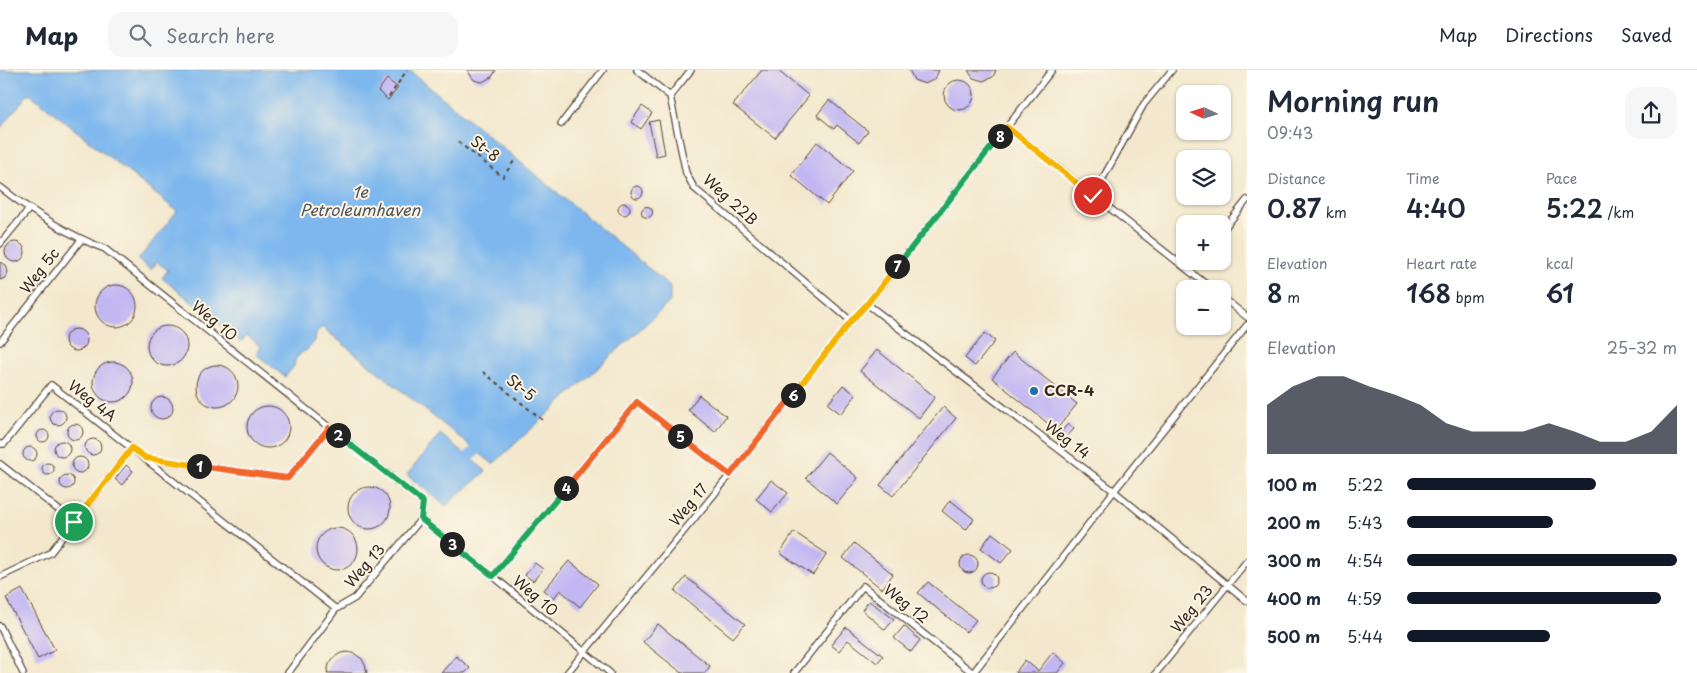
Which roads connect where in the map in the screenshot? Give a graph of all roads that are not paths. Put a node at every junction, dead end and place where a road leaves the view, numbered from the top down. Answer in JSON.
{"nodes":[{"id":1,"x":603,"y":70,"type":"edge"},
{"id":2,"x":638,"y":70,"type":"edge"},
{"id":3,"x":691,"y":70,"type":"edge"},
{"id":4,"x":1052,"y":70,"type":"edge"},
{"id":5,"x":1172,"y":70,"type":"edge"},
{"id":6,"x":670,"y":96,"type":"junction"},
{"id":7,"x":561,"y":124,"type":"dead end"},
{"id":8,"x":1007,"y":127,"type":"junction"},
{"id":9,"x":0,"y":187,"type":"edge"},
{"id":10,"x":1093,"y":196,"type":"junction"},
{"id":11,"x":1247,"y":200,"type":"edge"},
{"id":12,"x":29,"y":209,"type":"junction"},
{"id":13,"x":1231,"y":220,"type":"edge"},
{"id":14,"x":81,"y":240,"type":"junction"},
{"id":15,"x":0,"y":244,"type":"edge"},
{"id":16,"x":1190,"y":271,"type":"joint"},
{"id":17,"x":1201,"y":280,"type":"edge"},
{"id":18,"x":867,"y":304,"type":"junction"},
{"id":19,"x":1231,"y":304,"type":"edge"},
{"id":20,"x":1247,"y":317,"type":"edge"},
{"id":21,"x":851,"y":321,"type":"junction"},
{"id":22,"x":1247,"y":324,"type":"edge"},
{"id":23,"x":0,"y":342,"type":"edge"},
{"id":24,"x":329,"y":428,"type":"junction"},
{"id":25,"x":0,"y":444,"type":"edge"},
{"id":26,"x":132,"y":448,"type":"junction"},
{"id":27,"x":146,"y":458,"type":"junction"},
{"id":28,"x":0,"y":464,"type":"edge"},
{"id":29,"x":730,"y":475,"type":"junction"},
{"id":30,"x":1114,"y":491,"type":"junction"},
{"id":31,"x":421,"y":519,"type":"junction"},
{"id":32,"x":74,"y":522,"type":"junction"},
{"id":33,"x":1247,"y":561,"type":"edge"},
{"id":34,"x":493,"y":576,"type":"junction"},
{"id":35,"x":0,"y":577,"type":"edge"},
{"id":36,"x":1227,"y":585,"type":"junction"},
{"id":37,"x":1247,"y":601,"type":"edge"},
{"id":38,"x":336,"y":609,"type":"junction"},
{"id":39,"x":0,"y":626,"type":"edge"},
{"id":40,"x":584,"y":652,"type":"junction"},
{"id":41,"x":23,"y":673,"type":"edge"},
{"id":42,"x":288,"y":673,"type":"edge"},
{"id":43,"x":567,"y":673,"type":"edge"},
{"id":44,"x":610,"y":673,"type":"edge"},
{"id":45,"x":794,"y":673,"type":"edge"},
{"id":46,"x":973,"y":673,"type":"edge"},
{"id":47,"x":1156,"y":673,"type":"edge"}],
"edges":[{"from":1,"to":7,"type":"lane"},
{"from":2,"to":6,"type":"lane"},
{"from":3,"to":6,"type":"lane"},
{"from":4,"to":8,"type":"lane","name":"Weg 17"},
{"from":5,"to":10,"type":"lane"},
{"from":6,"to":21,"type":"lane","name":"Weg 22B"},
{"from":8,"to":10,"type":"lane"},
{"from":8,"to":18,"type":"lane","name":"Weg 17"},
{"from":9,"to":12,"type":"lane","name":"Weg 10"},
{"from":10,"to":16,"type":"lane"},
{"from":11,"to":13,"type":"lane"},
{"from":12,"to":14,"type":"lane","name":"Weg 10"},
{"from":12,"to":15,"type":"lane"},
{"from":14,"to":23,"type":"lane","name":"Weg 5c"},
{"from":14,"to":24,"type":"lane","name":"Weg 10"},
{"from":16,"to":17,"type":"lane"},
{"from":18,"to":21,"type":"lane","name":"Weg 17"},
{"from":18,"to":30,"type":"lane","name":"Weg 14"},
{"from":19,"to":20,"type":"lane"},
{"from":21,"to":29,"type":"lane","name":"Weg 17"},
{"from":22,"to":30,"type":"lane"},
{"from":24,"to":27,"type":"lane"},
{"from":24,"to":31,"type":"lane","name":"Weg 10"},
{"from":25,"to":26,"type":"lane","name":"Weg 4A"},
{"from":26,"to":27,"type":"lane"},
{"from":26,"to":32,"type":"lane"},
{"from":27,"to":38,"type":"lane"},
{"from":28,"to":32,"type":"lane"},
{"from":29,"to":34,"type":"lane"},
{"from":29,"to":40,"type":"lane","name":"Weg 17"},
{"from":30,"to":36,"type":"lane","name":"Weg 14"},
{"from":30,"to":46,"type":"lane"},
{"from":31,"to":34,"type":"lane","name":"Weg 10"},
{"from":31,"to":38,"type":"lane","name":"Weg 13"},
{"from":32,"to":35,"type":"lane"},
{"from":33,"to":36,"type":"lane","name":"Weg 23"},
{"from":34,"to":40,"type":"lane","name":"Weg 10"},
{"from":36,"to":37,"type":"lane","name":"Weg 14"},
{"from":36,"to":47,"type":"lane","name":"Weg 23"},
{"from":38,"to":42,"type":"lane","name":"Weg 13"},
{"from":39,"to":41,"type":"lane"},
{"from":40,"to":43,"type":"lane","name":"Weg 17"},
{"from":40,"to":44,"type":"lane","name":"Weg 10"},
{"from":45,"to":46,"type":"lane","name":"Weg 12"}]}
